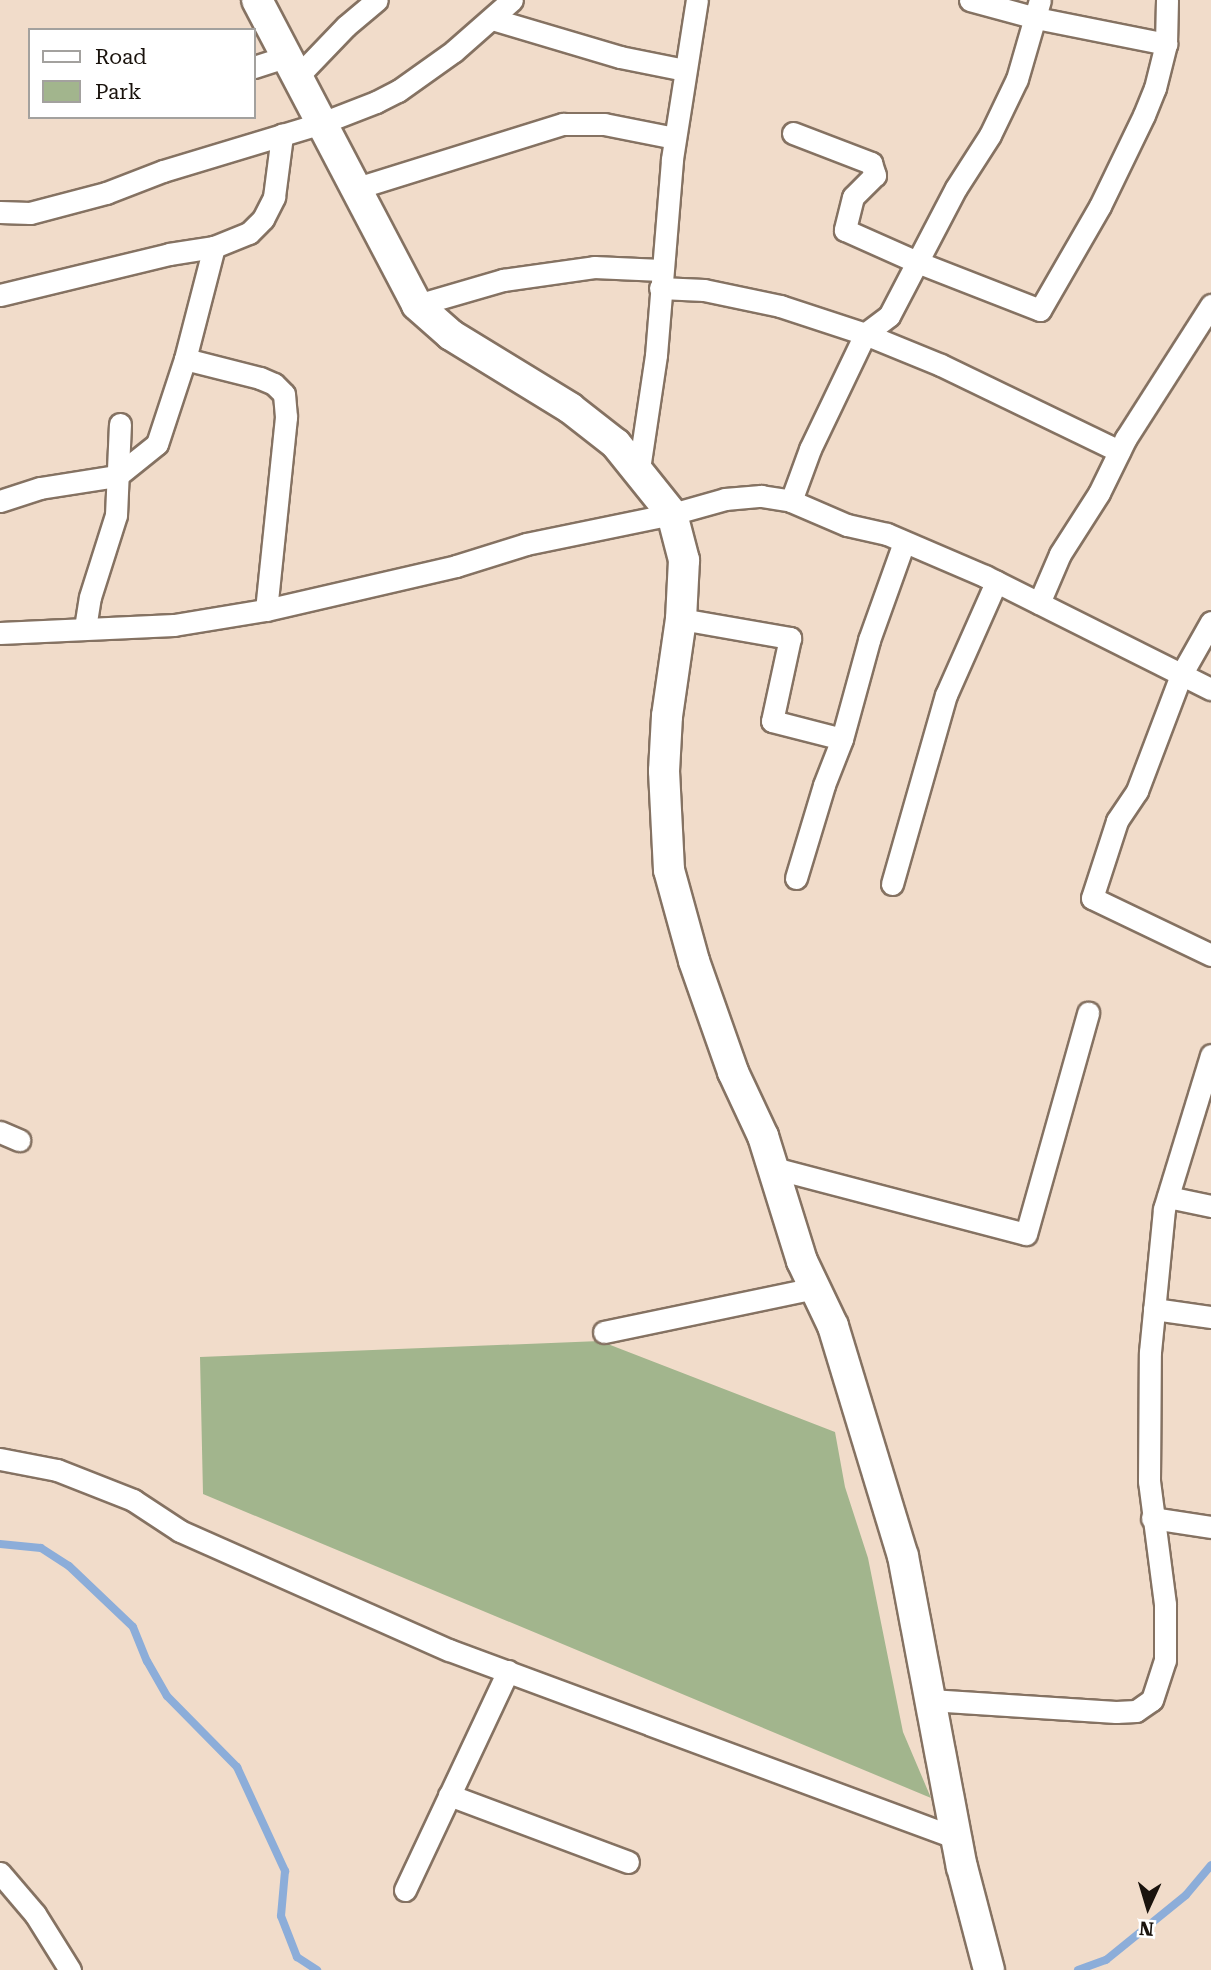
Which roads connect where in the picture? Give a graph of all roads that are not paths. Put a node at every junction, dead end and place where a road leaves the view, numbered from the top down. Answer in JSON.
{"nodes":[{"id":1,"x":257,"y":0,"type":"edge"},
{"id":2,"x":377,"y":0,"type":"edge"},
{"id":3,"x":512,"y":0,"type":"edge"},
{"id":4,"x":697,"y":0,"type":"edge"},
{"id":5,"x":970,"y":0,"type":"edge"},
{"id":6,"x":1167,"y":0,"type":"edge"},
{"id":7,"x":1038,"y":9,"type":"edge"},
{"id":8,"x":492,"y":19,"type":"junction"},
{"id":9,"x":1166,"y":44,"type":"junction"},
{"id":10,"x":293,"y":66,"type":"junction"},
{"id":11,"x":256,"y":67,"type":"edge"},
{"id":12,"x":685,"y":70,"type":"junction"},
{"id":13,"x":322,"y":123,"type":"junction"},
{"id":14,"x":793,"y":133,"type":"dead end"},
{"id":15,"x":282,"y":135,"type":"junction"},
{"id":16,"x":675,"y":138,"type":"junction"},
{"id":17,"x":357,"y":188,"type":"junction"},
{"id":18,"x":0,"y":212,"type":"edge"},
{"id":19,"x":214,"y":247,"type":"junction"},
{"id":20,"x":917,"y":262,"type":"junction"},
{"id":21,"x":660,"y":279,"type":"junction"},
{"id":22,"x":0,"y":295,"type":"edge"},
{"id":23,"x":417,"y":305,"type":"junction"},
{"id":24,"x":1211,"y":305,"type":"edge"},
{"id":25,"x":865,"y":334,"type":"junction"},
{"id":26,"x":185,"y":359,"type":"junction"},
{"id":27,"x":120,"y":424,"type":"dead end"},
{"id":28,"x":1119,"y":451,"type":"junction"},
{"id":29,"x":639,"y":469,"type":"junction"},
{"id":30,"x":117,"y":477,"type":"junction"},
{"id":31,"x":0,"y":501,"type":"edge"},
{"id":32,"x":791,"y":501,"type":"junction"},
{"id":33,"x":672,"y":514,"type":"junction"},
{"id":34,"x":904,"y":542,"type":"junction"},
{"id":35,"x":996,"y":582,"type":"junction"},
{"id":36,"x":1039,"y":603,"type":"junction"},
{"id":37,"x":266,"y":610,"type":"junction"},
{"id":38,"x":681,"y":619,"type":"junction"},
{"id":39,"x":1211,"y":622,"type":"edge"},
{"id":40,"x":85,"y":628,"type":"junction"},
{"id":41,"x":0,"y":633,"type":"edge"},
{"id":42,"x":1181,"y":675,"type":"junction"},
{"id":43,"x":1211,"y":689,"type":"edge"},
{"id":44,"x":842,"y":739,"type":"junction"},
{"id":45,"x":796,"y":878,"type":"dead end"},
{"id":46,"x":891,"y":884,"type":"dead end"},
{"id":47,"x":1211,"y":937,"type":"edge"},
{"id":48,"x":1211,"y":949,"type":"edge"},
{"id":49,"x":1211,"y":955,"type":"edge"},
{"id":50,"x":1088,"y":1013,"type":"dead end"},
{"id":51,"x":1211,"y":1055,"type":"edge"},
{"id":52,"x":774,"y":1168,"type":"junction"},
{"id":53,"x":1168,"y":1197,"type":"junction"},
{"id":54,"x":1211,"y":1206,"type":"edge"},
{"id":55,"x":816,"y":1288,"type":"junction"},
{"id":56,"x":1154,"y":1309,"type":"junction"},
{"id":57,"x":1211,"y":1317,"type":"edge"},
{"id":58,"x":604,"y":1332,"type":"dead end"},
{"id":59,"x":0,"y":1459,"type":"edge"},
{"id":60,"x":1152,"y":1518,"type":"junction"},
{"id":61,"x":1211,"y":1527,"type":"edge"},
{"id":62,"x":508,"y":1671,"type":"junction"},
{"id":63,"x":930,"y":1700,"type":"junction"},
{"id":64,"x":449,"y":1795,"type":"junction"},
{"id":65,"x":959,"y":1839,"type":"junction"},
{"id":66,"x":628,"y":1862,"type":"dead end"},
{"id":67,"x":0,"y":1873,"type":"edge"},
{"id":68,"x":405,"y":1890,"type":"dead end"},
{"id":69,"x":70,"y":1970,"type":"edge"},
{"id":70,"x":989,"y":1970,"type":"edge"}],
"edges":[{"from":1,"to":10,"type":"street"},
{"from":2,"to":10,"type":"street"},
{"from":3,"to":8,"type":"street"},
{"from":4,"to":12,"type":"street"},
{"from":5,"to":7,"type":"street"},
{"from":6,"to":9,"type":"street"},
{"from":7,"to":9,"type":"street"},
{"from":7,"to":20,"type":"street"},
{"from":8,"to":12,"type":"street"},
{"from":8,"to":13,"type":"street"},
{"from":9,"to":20,"type":"street"},
{"from":10,"to":11,"type":"street"},
{"from":10,"to":13,"type":"street"},
{"from":12,"to":16,"type":"street"},
{"from":13,"to":15,"type":"street"},
{"from":13,"to":17,"type":"street"},
{"from":14,"to":20,"type":"street"},
{"from":15,"to":18,"type":"street"},
{"from":15,"to":19,"type":"street"},
{"from":16,"to":17,"type":"street"},
{"from":16,"to":21,"type":"street"},
{"from":17,"to":23,"type":"street"},
{"from":19,"to":22,"type":"street"},
{"from":19,"to":26,"type":"street"},
{"from":20,"to":25,"type":"street"},
{"from":21,"to":23,"type":"street"},
{"from":21,"to":25,"type":"street"},
{"from":21,"to":29,"type":"street"},
{"from":23,"to":29,"type":"street"},
{"from":24,"to":28,"type":"street"},
{"from":25,"to":28,"type":"street"},
{"from":25,"to":32,"type":"street"},
{"from":26,"to":30,"type":"street"},
{"from":26,"to":37,"type":"street"},
{"from":27,"to":30,"type":"street"},
{"from":28,"to":36,"type":"street"},
{"from":29,"to":33,"type":"street"},
{"from":30,"to":31,"type":"street"},
{"from":30,"to":40,"type":"street"},
{"from":32,"to":33,"type":"street"},
{"from":32,"to":34,"type":"street"},
{"from":33,"to":37,"type":"street"},
{"from":33,"to":38,"type":"street"},
{"from":34,"to":35,"type":"street"},
{"from":34,"to":44,"type":"street"},
{"from":35,"to":36,"type":"street"},
{"from":35,"to":46,"type":"street"},
{"from":36,"to":42,"type":"street"},
{"from":37,"to":40,"type":"street"},
{"from":38,"to":44,"type":"street"},
{"from":38,"to":52,"type":"street"},
{"from":39,"to":42,"type":"street"},
{"from":40,"to":41,"type":"street"},
{"from":42,"to":43,"type":"street"},
{"from":42,"to":49,"type":"street"},
{"from":44,"to":45,"type":"street"},
{"from":47,"to":48,"type":"street"},
{"from":50,"to":52,"type":"street"},
{"from":51,"to":53,"type":"street"},
{"from":52,"to":55,"type":"street"},
{"from":53,"to":54,"type":"street"},
{"from":53,"to":56,"type":"street"},
{"from":55,"to":58,"type":"street"},
{"from":55,"to":63,"type":"street"},
{"from":56,"to":57,"type":"street"},
{"from":56,"to":60,"type":"street"},
{"from":59,"to":62,"type":"street"},
{"from":60,"to":61,"type":"street"},
{"from":60,"to":63,"type":"street"},
{"from":62,"to":64,"type":"street"},
{"from":62,"to":65,"type":"street"},
{"from":63,"to":65,"type":"street"},
{"from":64,"to":66,"type":"street"},
{"from":64,"to":68,"type":"street"},
{"from":65,"to":70,"type":"street"},
{"from":67,"to":69,"type":"street"}]}
